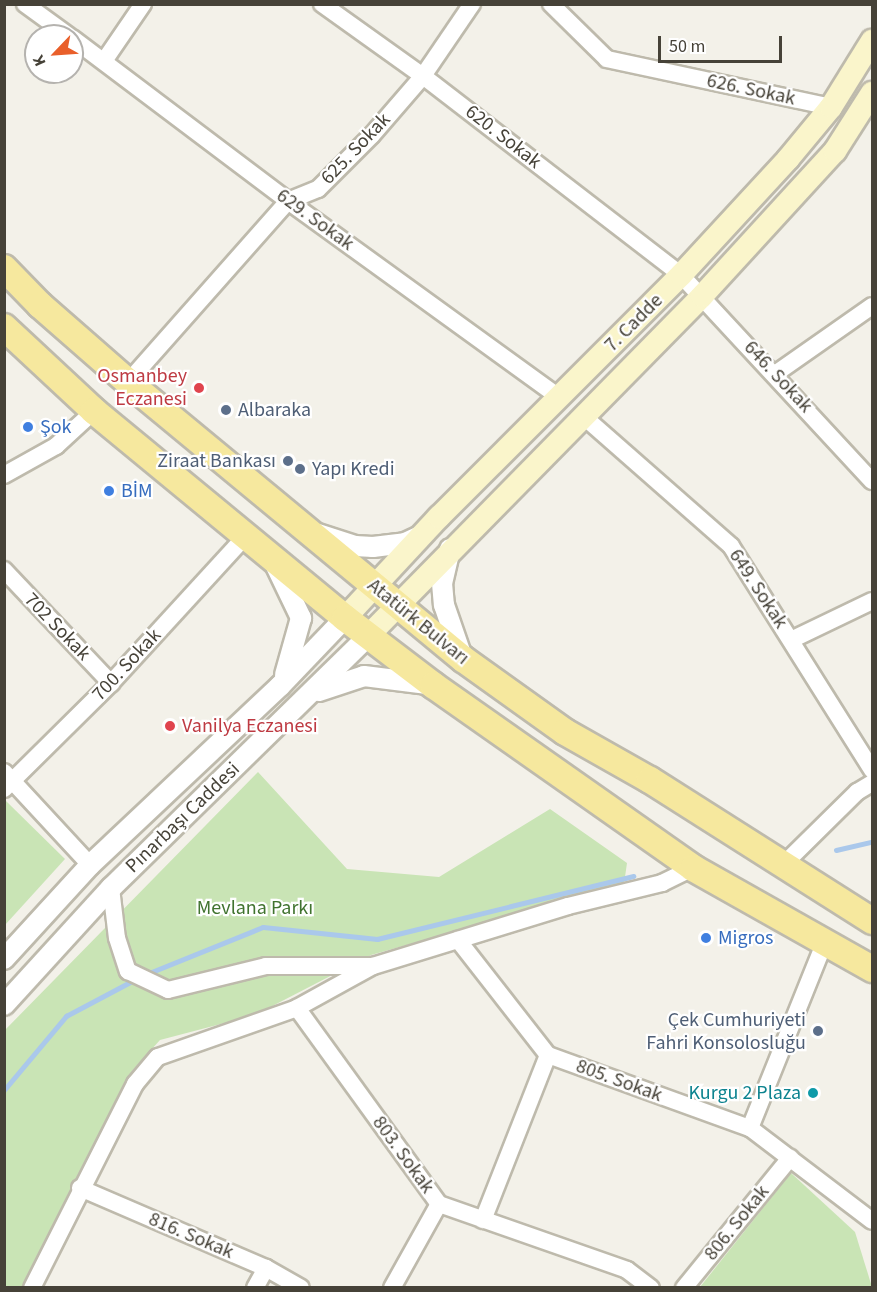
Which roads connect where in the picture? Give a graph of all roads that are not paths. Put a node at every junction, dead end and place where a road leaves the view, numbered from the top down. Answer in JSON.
{"nodes":[{"id":1,"x":25,"y":4,"type":"edge"},
{"id":2,"x":143,"y":4,"type":"edge"},
{"id":3,"x":322,"y":4,"type":"edge"},
{"id":4,"x":472,"y":4,"type":"edge"},
{"id":5,"x":551,"y":4,"type":"edge"},
{"id":6,"x":53,"y":24,"type":"edge"},
{"id":7,"x":873,"y":41,"type":"edge"},
{"id":8,"x":84,"y":46,"type":"edge"},
{"id":9,"x":104,"y":61,"type":"junction"},
{"id":10,"x":423,"y":75,"type":"junction"},
{"id":11,"x":873,"y":93,"type":"edge"},
{"id":12,"x":831,"y":107,"type":"junction"},
{"id":13,"x":288,"y":201,"type":"junction"},
{"id":14,"x":4,"y":268,"type":"edge"},
{"id":15,"x":681,"y":275,"type":"junction"},
{"id":16,"x":702,"y":296,"type":"junction"},
{"id":17,"x":873,"y":306,"type":"edge"},
{"id":18,"x":4,"y":327,"type":"edge"},
{"id":19,"x":775,"y":374,"type":"junction"},
{"id":20,"x":128,"y":382,"type":"junction"},
{"id":21,"x":560,"y":398,"type":"junction"},
{"id":22,"x":94,"y":411,"type":"junction"},
{"id":23,"x":582,"y":416,"type":"junction"},
{"id":24,"x":4,"y":476,"type":"edge"},
{"id":25,"x":873,"y":481,"type":"edge"},
{"id":26,"x":311,"y":531,"type":"junction"},
{"id":27,"x":422,"y":535,"type":"junction"},
{"id":28,"x":245,"y":537,"type":"junction"},
{"id":29,"x":451,"y":548,"type":"junction"},
{"id":30,"x":271,"y":558,"type":"junction"},
{"id":31,"x":4,"y":570,"type":"edge"},
{"id":32,"x":374,"y":586,"type":"junction"},
{"id":33,"x":873,"y":601,"type":"edge"},
{"id":34,"x":398,"y":606,"type":"junction"},
{"id":35,"x":345,"y":618,"type":"junction"},
{"id":36,"x":368,"y":636,"type":"junction"},
{"id":37,"x":791,"y":640,"type":"junction"},
{"id":38,"x":463,"y":659,"type":"junction"},
{"id":39,"x":111,"y":683,"type":"junction"},
{"id":40,"x":433,"y":685,"type":"junction"},
{"id":41,"x":279,"y":686,"type":"junction"},
{"id":42,"x":308,"y":696,"type":"junction"},
{"id":43,"x":873,"y":770,"type":"edge"},
{"id":44,"x":8,"y":781,"type":"edge"},
{"id":45,"x":873,"y":783,"type":"edge"},
{"id":46,"x":90,"y":864,"type":"junction"},
{"id":47,"x":784,"y":864,"type":"junction"},
{"id":48,"x":693,"y":868,"type":"junction"},
{"id":49,"x":111,"y":888,"type":"junction"},
{"id":50,"x":873,"y":921,"type":"edge"},
{"id":51,"x":458,"y":940,"type":"junction"},
{"id":52,"x":825,"y":941,"type":"junction"},
{"id":53,"x":4,"y":959,"type":"edge"},
{"id":54,"x":373,"y":966,"type":"junction"},
{"id":55,"x":873,"y":969,"type":"edge"},
{"id":56,"x":4,"y":1005,"type":"edge"},
{"id":57,"x":297,"y":1008,"type":"junction"},
{"id":58,"x":548,"y":1055,"type":"junction"},
{"id":59,"x":750,"y":1128,"type":"junction"},
{"id":60,"x":789,"y":1158,"type":"junction"},
{"id":61,"x":80,"y":1188,"type":"junction"},
{"id":62,"x":439,"y":1204,"type":"junction"},
{"id":63,"x":483,"y":1220,"type":"junction"},
{"id":64,"x":873,"y":1221,"type":"edge"},
{"id":65,"x":267,"y":1268,"type":"junction"},
{"id":66,"x":32,"y":1287,"type":"edge"},
{"id":67,"x":255,"y":1287,"type":"edge"},
{"id":68,"x":301,"y":1287,"type":"edge"},
{"id":69,"x":392,"y":1287,"type":"edge"},
{"id":70,"x":651,"y":1287,"type":"edge"},
{"id":71,"x":684,"y":1287,"type":"edge"}],
"edges":[{"from":1,"to":6,"type":"street","name":"629. Sokak"},
{"from":2,"to":9,"type":"street"},
{"from":3,"to":10,"type":"street","name":"620. Sokak"},
{"from":4,"to":10,"type":"street","name":"625. Sokak"},
{"from":5,"to":12,"type":"street","name":"626. Sokak"},
{"from":7,"to":12,"type":"main road","name":"7. Cadde"},
{"from":8,"to":9,"type":"street","name":"629. Sokak"},
{"from":9,"to":13,"type":"street","name":"629. Sokak"},
{"from":10,"to":13,"type":"street","name":"625. Sokak"},
{"from":10,"to":15,"type":"street","name":"620. Sokak"},
{"from":11,"to":16,"type":"main road","name":"7. Cadde"},
{"from":12,"to":15,"type":"main road","name":"7. Cadde"},
{"from":13,"to":20,"type":"street","name":"625. Sokak"},
{"from":13,"to":21,"type":"street","name":"629. Sokak"},
{"from":14,"to":20,"type":"main road","name":"Atatürk Bulvarı"},
{"from":15,"to":16,"type":"street","name":"646. Sokak"},
{"from":15,"to":21,"type":"main road","name":"7. Cadde"},
{"from":16,"to":19,"type":"street","name":"646. Sokak"},
{"from":16,"to":23,"type":"main road","name":"7. Cadde"},
{"from":17,"to":19,"type":"street"},
{"from":18,"to":22,"type":"main road","name":"Atatürk Bulvarı"},
{"from":19,"to":25,"type":"street","name":"646. Sokak"},
{"from":20,"to":26,"type":"main road","name":"Atatürk Bulvarı"},
{"from":21,"to":27,"type":"main road","name":"7. Cadde"},
{"from":22,"to":24,"type":"street"},
{"from":22,"to":28,"type":"main road","name":"Atatürk Bulvarı"},
{"from":23,"to":29,"type":"main road","name":"7. Cadde"},
{"from":23,"to":37,"type":"street","name":"649. Sokak"},
{"from":26,"to":27,"type":"street"},
{"from":26,"to":32,"type":"main road","name":"Atatürk Bulvarı"},
{"from":27,"to":32,"type":"main road","name":"7. Cadde"},
{"from":28,"to":30,"type":"main road","name":"Atatürk Bulvarı"},
{"from":28,"to":39,"type":"street","name":"700. Sokak"},
{"from":29,"to":34,"type":"main road","name":"7. Cadde"},
{"from":29,"to":38,"type":"street"},
{"from":30,"to":35,"type":"main road","name":"Atatürk Bulvarı"},
{"from":30,"to":41,"type":"street"},
{"from":31,"to":39,"type":"street","name":"702 Sokak"},
{"from":32,"to":34,"type":"main road","name":"Atatürk Bulvarı"},
{"from":32,"to":35,"type":"main road","name":"7. Cadde"},
{"from":33,"to":37,"type":"street"},
{"from":34,"to":36,"type":"main road","name":"7. Cadde"},
{"from":34,"to":38,"type":"main road","name":"Atatürk Bulvarı"},
{"from":35,"to":36,"type":"main road","name":"Atatürk Bulvarı"},
{"from":35,"to":41,"type":"street","name":"Pınarbaşı Caddesi"},
{"from":36,"to":40,"type":"main road","name":"Atatürk Bulvarı"},
{"from":36,"to":42,"type":"street","name":"Pınarbaşı Caddesi"},
{"from":37,"to":43,"type":"street","name":"649. Sokak"},
{"from":38,"to":47,"type":"main road","name":"Atatürk Bulvarı"},
{"from":39,"to":44,"type":"street","name":"700. Sokak"},
{"from":40,"to":42,"type":"street"},
{"from":40,"to":48,"type":"main road","name":"Atatürk Bulvarı"},
{"from":41,"to":46,"type":"street","name":"Pınarbaşı Caddesi"},
{"from":42,"to":49,"type":"street","name":"Pınarbaşı Caddesi"},
{"from":44,"to":46,"type":"street"},
{"from":45,"to":47,"type":"street"},
{"from":46,"to":53,"type":"street","name":"Pınarbaşı Caddesi"},
{"from":47,"to":50,"type":"main road","name":"Atatürk Bulvarı"},
{"from":48,"to":51,"type":"street"},
{"from":48,"to":52,"type":"main road","name":"Atatürk Bulvarı"},
{"from":49,"to":54,"type":"street"},
{"from":49,"to":56,"type":"street","name":"Pınarbaşı Caddesi"},
{"from":51,"to":54,"type":"street"},
{"from":51,"to":58,"type":"street"},
{"from":52,"to":55,"type":"main road","name":"Atatürk Bulvarı"},
{"from":52,"to":59,"type":"street"},
{"from":54,"to":57,"type":"street"},
{"from":57,"to":61,"type":"street"},
{"from":57,"to":62,"type":"street","name":"803. Sokak"},
{"from":58,"to":59,"type":"street","name":"805. Sokak"},
{"from":58,"to":63,"type":"street"},
{"from":59,"to":60,"type":"street","name":"805. Sokak"},
{"from":60,"to":64,"type":"street","name":"805. Sokak"},
{"from":60,"to":71,"type":"street","name":"806. Sokak"},
{"from":61,"to":65,"type":"street","name":"816. Sokak"},
{"from":61,"to":66,"type":"street"},
{"from":62,"to":63,"type":"street","name":"803. Sokak"},
{"from":62,"to":69,"type":"street"},
{"from":63,"to":70,"type":"street","name":"803. Sokak"},
{"from":65,"to":67,"type":"street"},
{"from":65,"to":68,"type":"street","name":"816. Sokak"}]}
